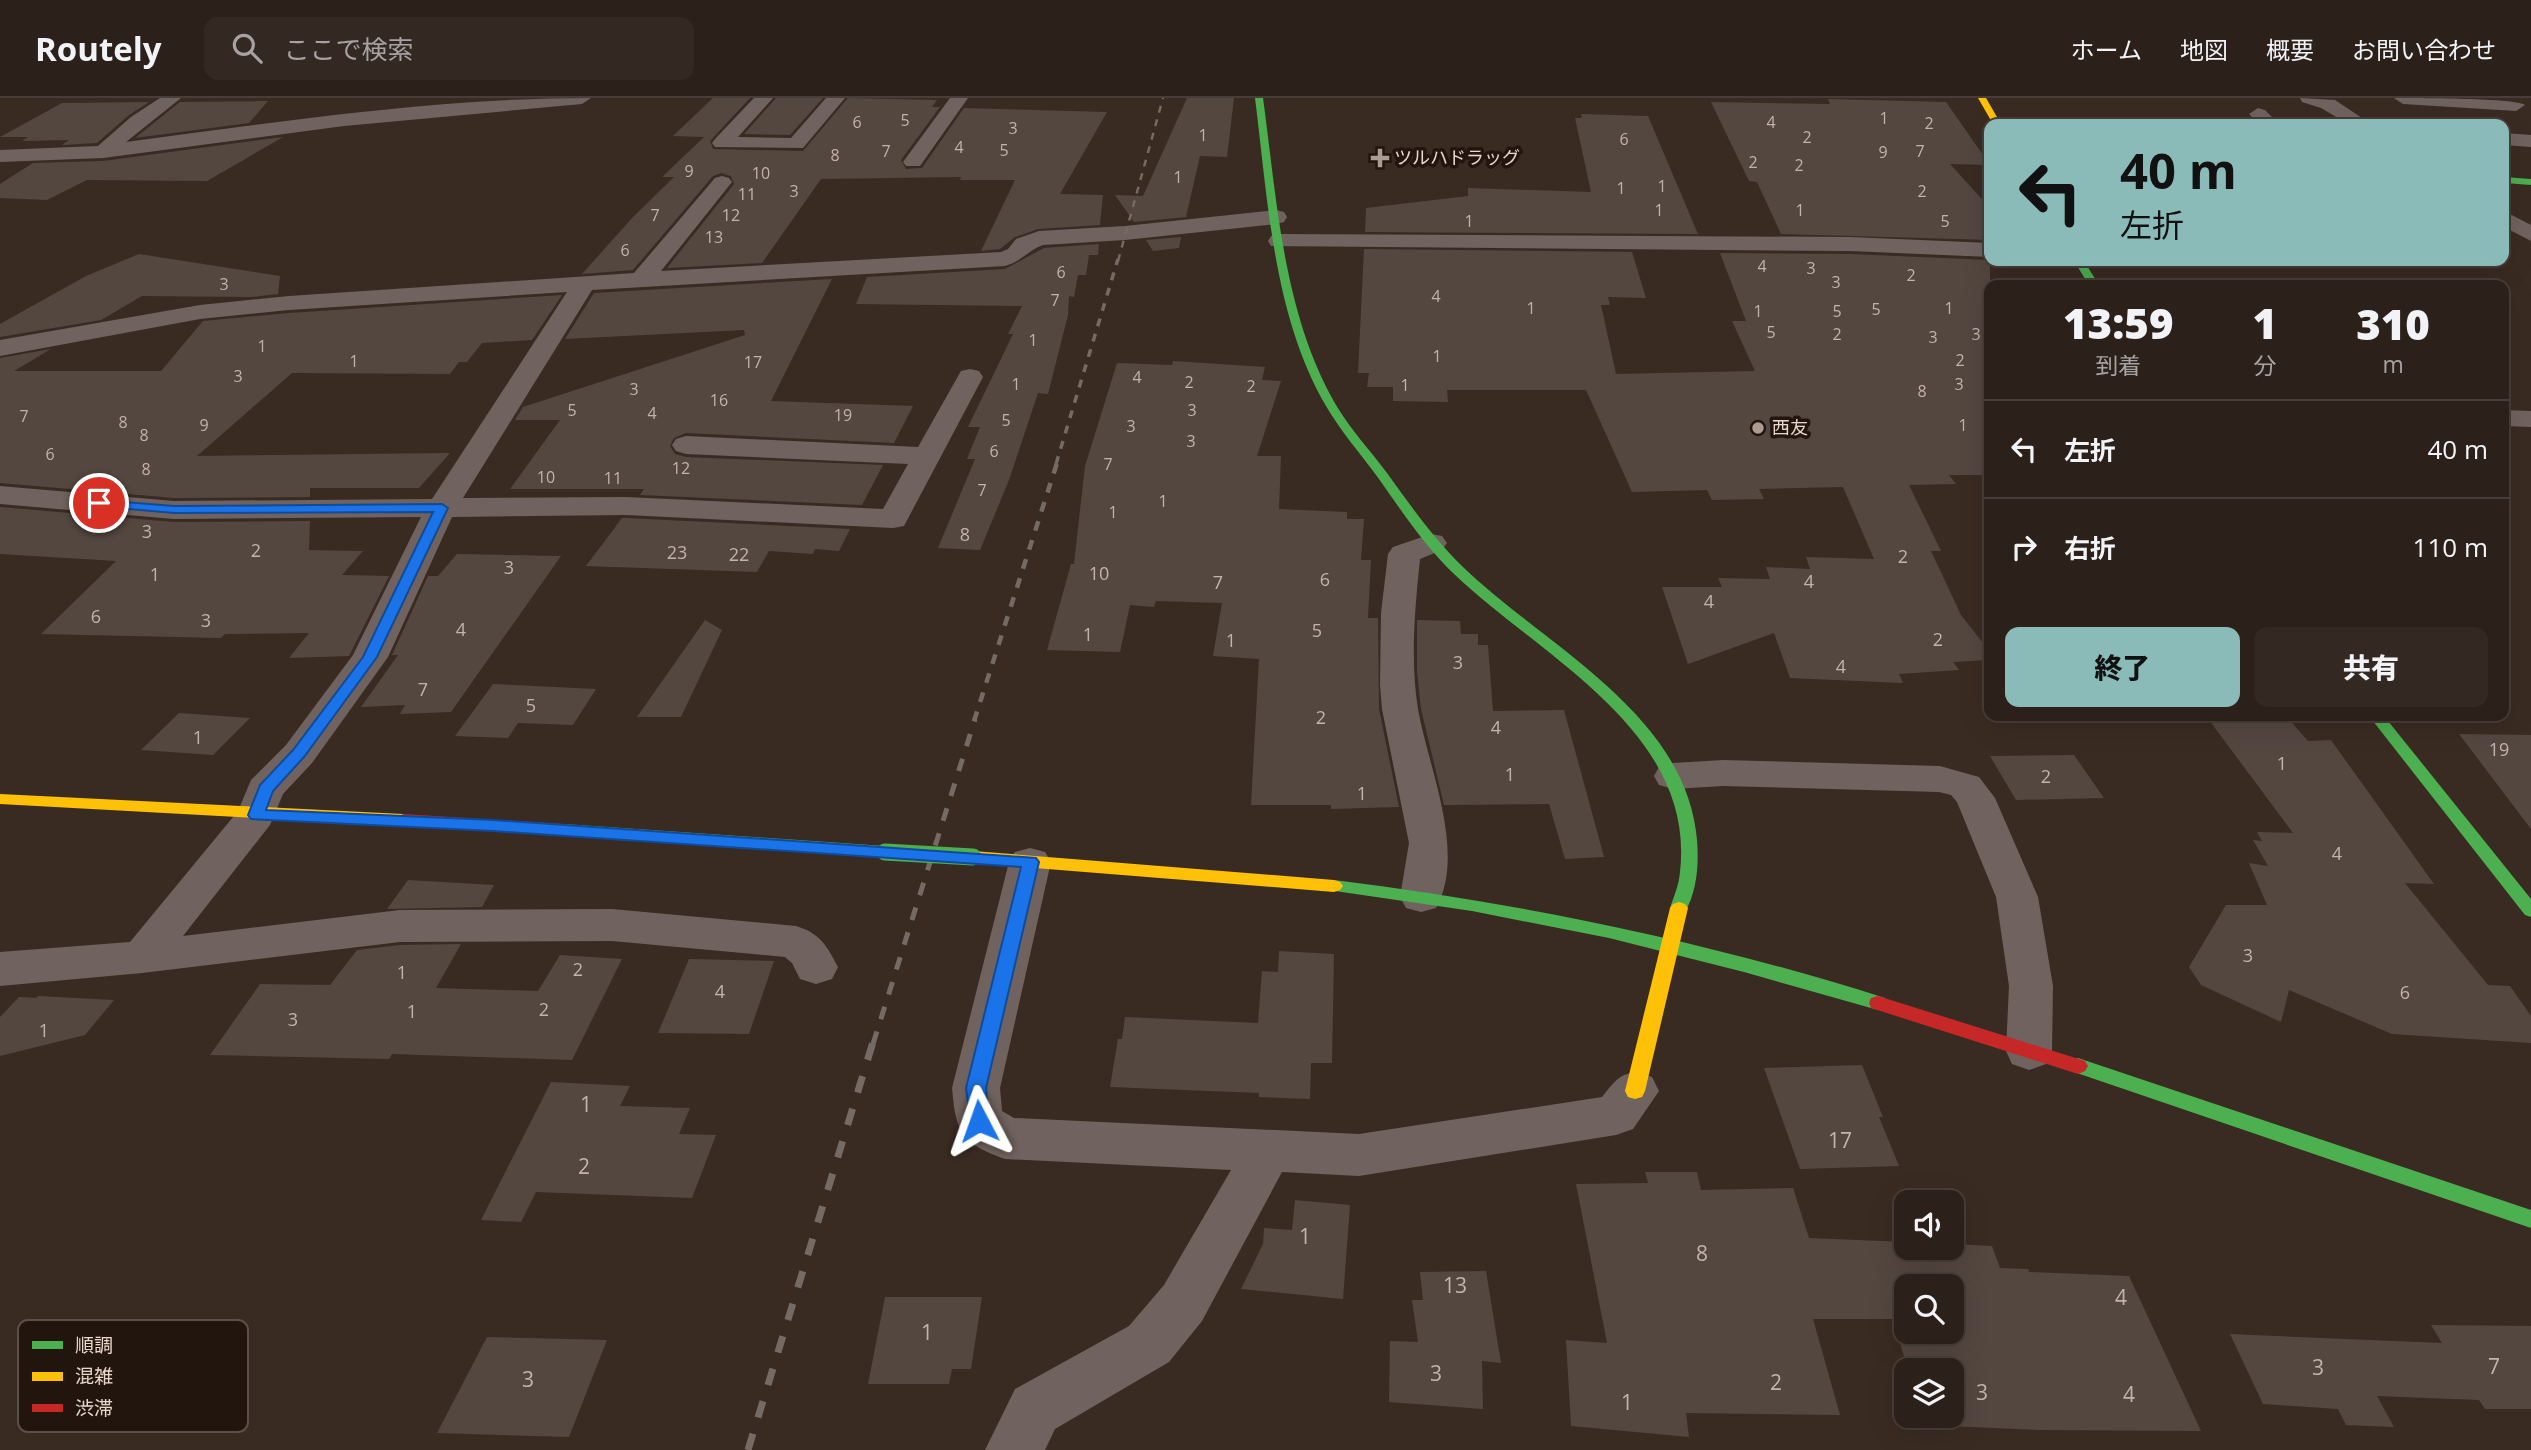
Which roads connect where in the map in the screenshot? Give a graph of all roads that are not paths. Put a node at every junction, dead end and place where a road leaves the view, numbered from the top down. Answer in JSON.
{"nodes":[{"id":1,"x":172,"y":98,"type":"edge"},
{"id":2,"x":582,"y":98,"type":"edge"},
{"id":3,"x":764,"y":98,"type":"edge"},
{"id":4,"x":836,"y":98,"type":"edge"},
{"id":5,"x":959,"y":98,"type":"edge"},
{"id":6,"x":1259,"y":98,"type":"edge"},
{"id":7,"x":1982,"y":98,"type":"edge"},
{"id":8,"x":2309,"y":98,"type":"edge"},
{"id":9,"x":2403,"y":98,"type":"edge"},
{"id":10,"x":2518,"y":106,"type":"edge"},
{"id":11,"x":1994,"y":119,"type":"edge"},
{"id":12,"x":2353,"y":119,"type":"edge"},
{"id":13,"x":2509,"y":139,"type":"edge"},
{"id":14,"x":2531,"y":141,"type":"edge"},
{"id":15,"x":103,"y":152,"type":"junction"},
{"id":16,"x":0,"y":156,"type":"edge"},
{"id":17,"x":914,"y":162,"type":"dead end"},
{"id":18,"x":2509,"y":180,"type":"edge"},
{"id":19,"x":722,"y":182,"type":"dead end"},
{"id":20,"x":2531,"y":182,"type":"edge"},
{"id":21,"x":1276,"y":217,"type":"junction"},
{"id":22,"x":2509,"y":221,"type":"edge"},
{"id":23,"x":2531,"y":234,"type":"edge"},
{"id":24,"x":1279,"y":241,"type":"junction"},
{"id":25,"x":1984,"y":250,"type":"edge"},
{"id":26,"x":641,"y":280,"type":"junction"},
{"id":27,"x":584,"y":284,"type":"junction"},
{"id":28,"x":0,"y":348,"type":"edge"},
{"id":29,"x":970,"y":377,"type":"dead end"},
{"id":30,"x":2509,"y":418,"type":"edge"},
{"id":31,"x":2531,"y":419,"type":"edge"},
{"id":32,"x":686,"y":445,"type":"dead end"},
{"id":33,"x":925,"y":456,"type":"junction"},
{"id":34,"x":0,"y":495,"type":"edge"},
{"id":35,"x":442,"y":508,"type":"junction"},
{"id":36,"x":1431,"y":543,"type":"junction"},
{"id":37,"x":2380,"y":721,"type":"edge"},
{"id":38,"x":1673,"y":776,"type":"junction"},
{"id":39,"x":0,"y":799,"type":"edge"},
{"id":40,"x":256,"y":815,"type":"junction"},
{"id":41,"x":1030,"y":862,"type":"junction"},
{"id":42,"x":1421,"y":897,"type":"junction"},
{"id":43,"x":2531,"y":911,"type":"edge"},
{"id":44,"x":1668,"y":945,"type":"junction"},
{"id":45,"x":142,"y":957,"type":"junction"},
{"id":46,"x":816,"y":967,"type":"dead end"},
{"id":47,"x":0,"y":969,"type":"edge"},
{"id":48,"x":2029,"y":1051,"type":"junction"},
{"id":49,"x":1635,"y":1091,"type":"joint"},
{"id":50,"x":1267,"y":1152,"type":"junction"},
{"id":51,"x":2531,"y":1219,"type":"edge"},
{"id":52,"x":1014,"y":1450,"type":"edge"}],
"edges":[{"from":1,"to":15,"type":"street"},
{"from":2,"to":15,"type":"street"},
{"from":3,"to":4,"type":"street"},
{"from":5,"to":17,"type":"street"},
{"from":6,"to":21,"type":"street"},
{"from":7,"to":11,"type":"street"},
{"from":8,"to":12,"type":"street"},
{"from":9,"to":10,"type":"street"},
{"from":13,"to":14,"type":"street"},
{"from":15,"to":16,"type":"street"},
{"from":18,"to":20,"type":"street"},
{"from":19,"to":26,"type":"street"},
{"from":21,"to":24,"type":"street"},
{"from":21,"to":26,"type":"street"},
{"from":22,"to":23,"type":"street"},
{"from":24,"to":25,"type":"street"},
{"from":24,"to":36,"type":"street"},
{"from":26,"to":27,"type":"street"},
{"from":27,"to":28,"type":"street"},
{"from":27,"to":35,"type":"street"},
{"from":29,"to":33,"type":"street"},
{"from":30,"to":31,"type":"street"},
{"from":32,"to":33,"type":"street"},
{"from":33,"to":35,"type":"street"},
{"from":34,"to":35,"type":"street"},
{"from":35,"to":40,"type":"street"},
{"from":36,"to":38,"type":"street"},
{"from":36,"to":42,"type":"street"},
{"from":37,"to":43,"type":"street"},
{"from":38,"to":44,"type":"street"},
{"from":38,"to":48,"type":"street"},
{"from":39,"to":40,"type":"street"},
{"from":40,"to":41,"type":"street","bridge":true},
{"from":40,"to":45,"type":"street"},
{"from":41,"to":42,"type":"street"},
{"from":41,"to":50,"type":"street"},
{"from":42,"to":44,"type":"street"},
{"from":44,"to":48,"type":"street"},
{"from":44,"to":49,"type":"street"},
{"from":45,"to":46,"type":"street"},
{"from":45,"to":47,"type":"street"},
{"from":48,"to":51,"type":"street"},
{"from":49,"to":50,"type":"street"},
{"from":50,"to":52,"type":"street"}]}
